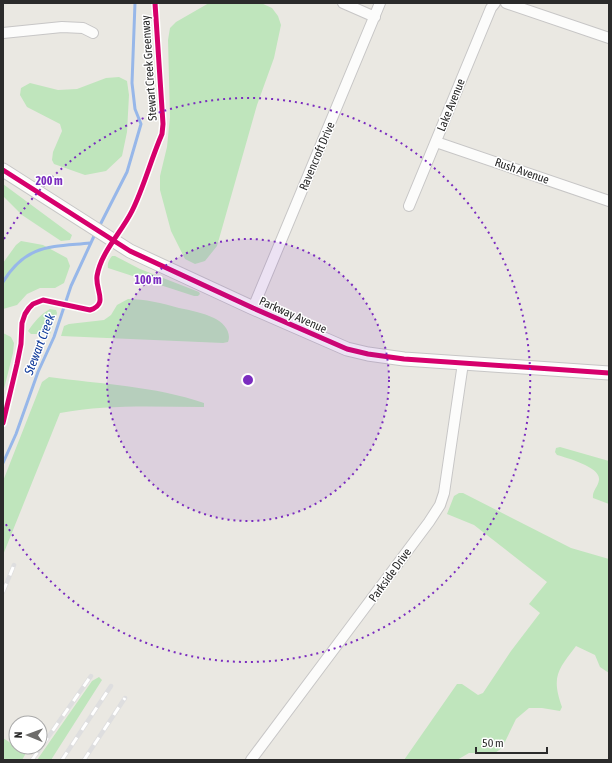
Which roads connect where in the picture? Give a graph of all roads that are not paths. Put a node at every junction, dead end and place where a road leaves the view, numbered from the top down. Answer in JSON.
{"nodes":[{"id":1,"x":343,"y":3,"type":"edge"},
{"id":2,"x":380,"y":3,"type":"edge"},
{"id":3,"x":506,"y":3,"type":"edge"},
{"id":4,"x":494,"y":4,"type":"edge"},
{"id":5,"x":375,"y":16,"type":"junction"},
{"id":6,"x":3,"y":33,"type":"edge"},
{"id":7,"x":93,"y":33,"type":"dead end"},
{"id":8,"x":609,"y":38,"type":"edge"},
{"id":9,"x":436,"y":142,"type":"junction"},
{"id":10,"x":3,"y":170,"type":"edge"},
{"id":11,"x":609,"y":201,"type":"edge"},
{"id":12,"x":409,"y":206,"type":"dead end"},
{"id":13,"x":253,"y":308,"type":"junction"},
{"id":14,"x":463,"y":363,"type":"junction"},
{"id":15,"x":609,"y":373,"type":"edge"},
{"id":16,"x":251,"y":760,"type":"edge"}],
"edges":[{"from":1,"to":5,"type":"street"},
{"from":2,"to":5,"type":"street","name":"Ravencroft Drive"},
{"from":3,"to":8,"type":"street"},
{"from":4,"to":9,"type":"street","name":"Lake Avenue"},
{"from":5,"to":13,"type":"street","name":"Ravencroft Drive"},
{"from":6,"to":7,"type":"street"},
{"from":9,"to":11,"type":"street","name":"Rush Avenue"},
{"from":9,"to":12,"type":"street","name":"Lake Avenue"},
{"from":10,"to":13,"type":"street","name":"Parkway Avenue"},
{"from":13,"to":14,"type":"street","name":"Parkway Avenue"},
{"from":14,"to":15,"type":"street","name":"Parkway Avenue"},
{"from":14,"to":16,"type":"street","name":"Parkside Drive"}]}
